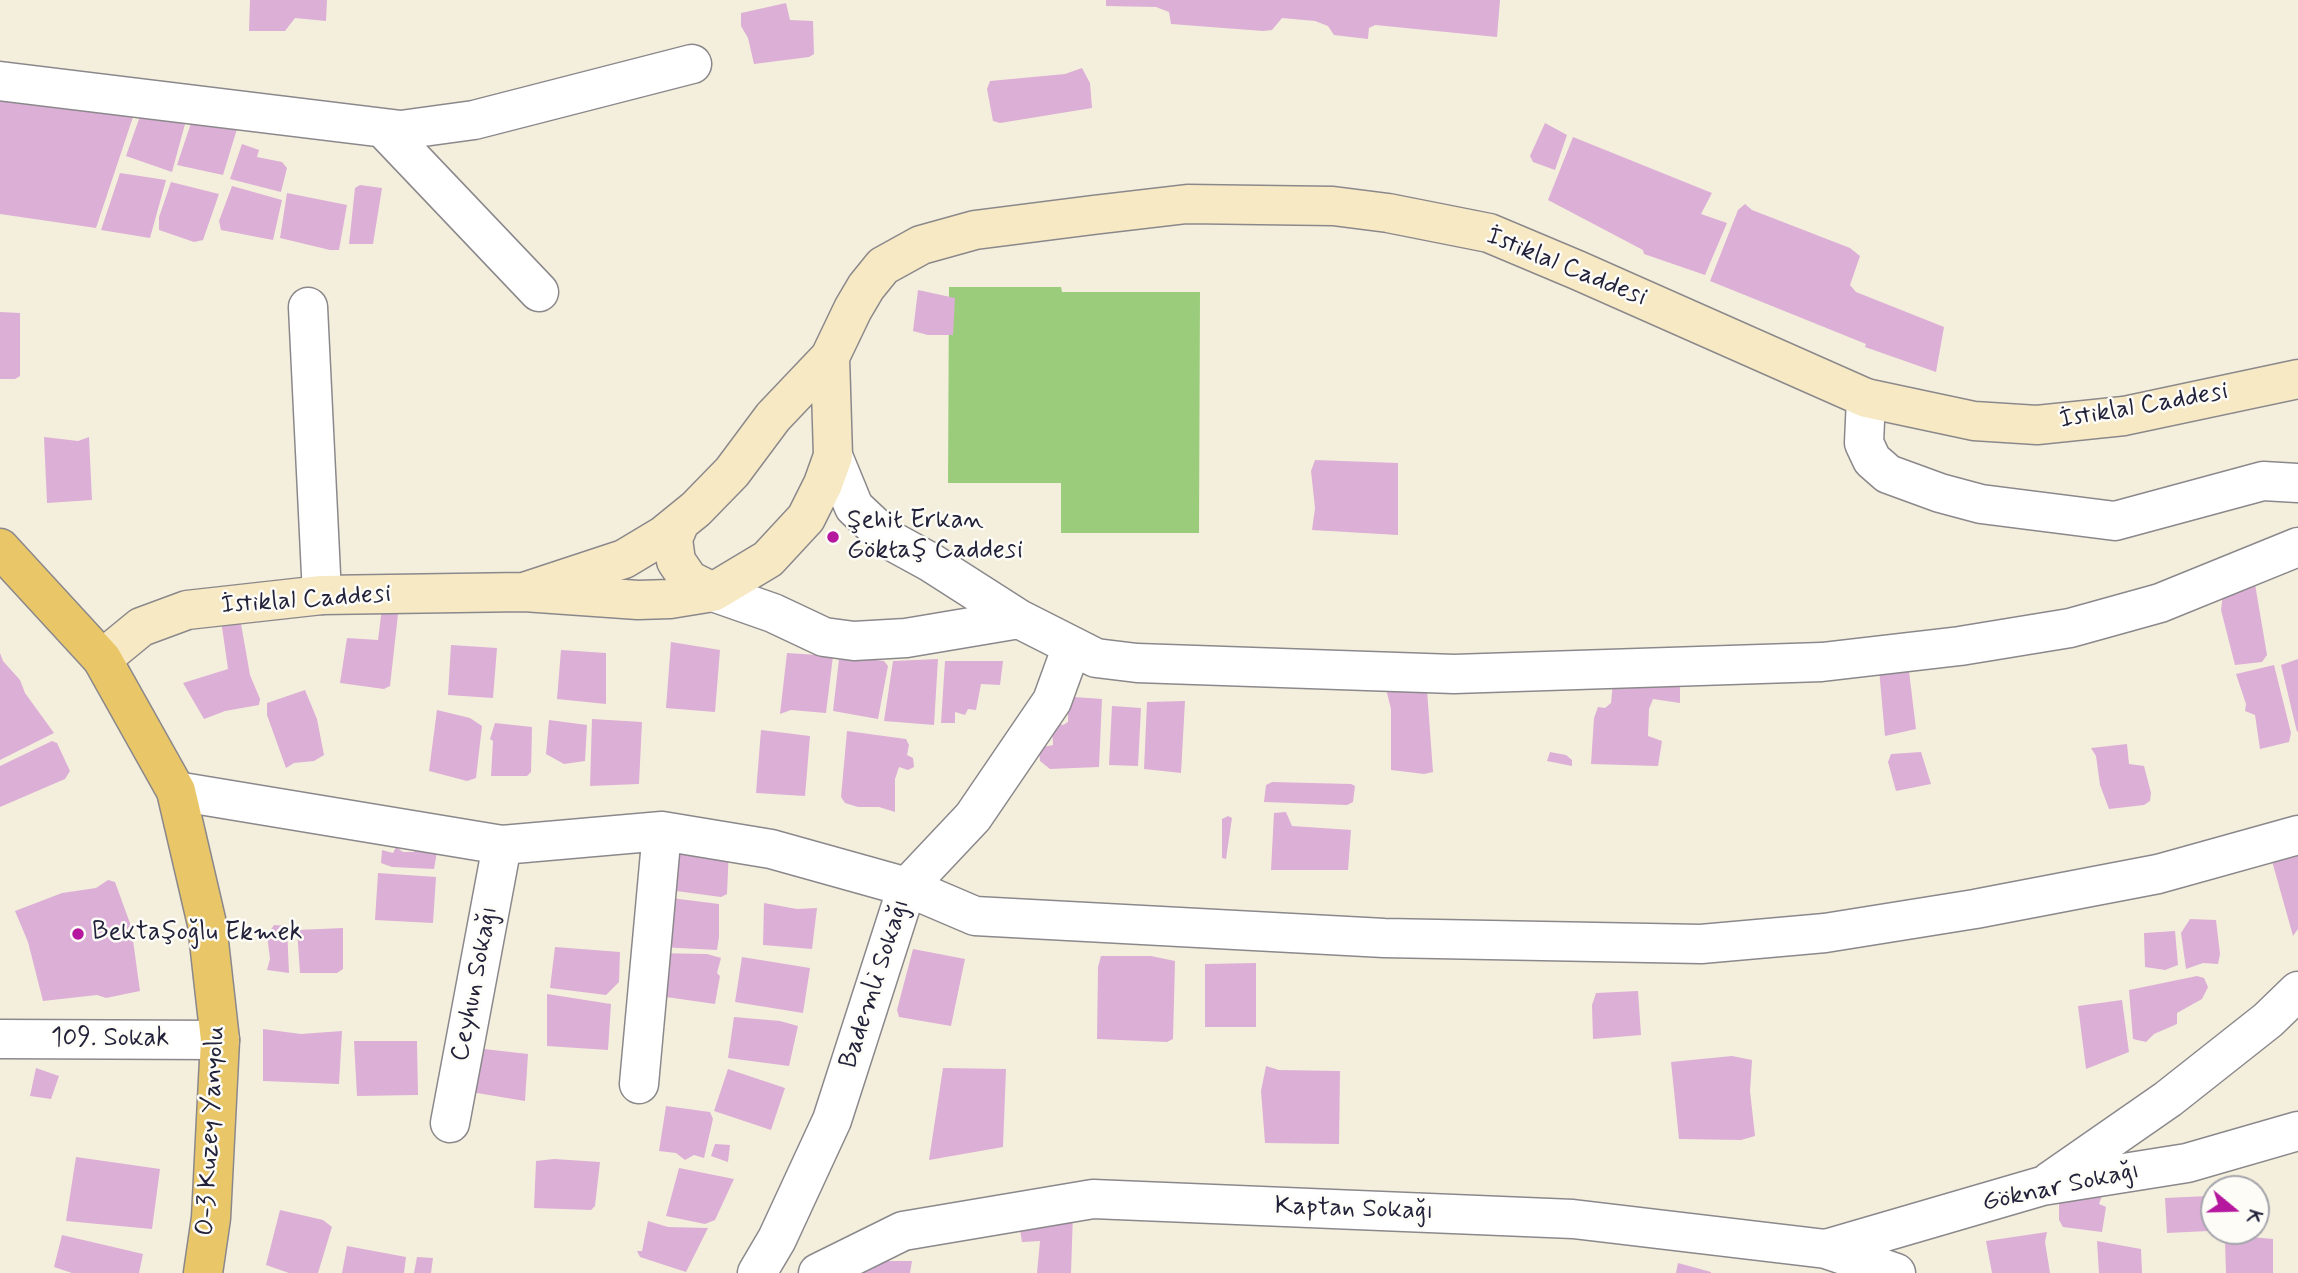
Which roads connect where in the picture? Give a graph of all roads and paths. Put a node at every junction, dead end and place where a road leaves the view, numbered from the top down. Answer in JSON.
{"nodes":[{"id":1,"x":692,"y":64,"type":"dead end"},
{"id":2,"x":0,"y":81,"type":"edge"},
{"id":3,"x":383,"y":128,"type":"junction"},
{"id":4,"x":540,"y":292,"type":"dead end"},
{"id":5,"x":308,"y":307,"type":"dead end"},
{"id":6,"x":830,"y":357,"type":"junction"},
{"id":7,"x":2298,"y":379,"type":"edge"},
{"id":8,"x":1866,"y":398,"type":"junction"},
{"id":9,"x":768,"y":425,"type":"junction"},
{"id":10,"x":833,"y":456,"type":"junction"},
{"id":11,"x":2298,"y":483,"type":"edge"},
{"id":12,"x":680,"y":522,"type":"junction"},
{"id":13,"x":2298,"y":547,"type":"edge"},
{"id":14,"x":0,"y":548,"type":"edge"},
{"id":15,"x":524,"y":592,"type":"junction"},
{"id":16,"x":713,"y":592,"type":"junction"},
{"id":17,"x":322,"y":595,"type":"junction"},
{"id":18,"x":1019,"y":619,"type":"junction"},
{"id":19,"x":1072,"y":646,"type":"junction"},
{"id":20,"x":102,"y":659,"type":"junction"},
{"id":21,"x":176,"y":791,"type":"junction"},
{"id":22,"x":662,"y":831,"type":"junction"},
{"id":23,"x":2298,"y":835,"type":"edge"},
{"id":24,"x":502,"y":845,"type":"junction"},
{"id":25,"x":907,"y":887,"type":"junction"},
{"id":26,"x":2298,"y":991,"type":"edge"},
{"id":27,"x":0,"y":1039,"type":"edge"},
{"id":28,"x":220,"y":1040,"type":"junction"},
{"id":29,"x":639,"y":1084,"type":"dead end"},
{"id":30,"x":450,"y":1123,"type":"dead end"},
{"id":31,"x":2298,"y":1131,"type":"edge"},
{"id":32,"x":2042,"y":1186,"type":"junction"},
{"id":33,"x":1826,"y":1249,"type":"junction"},
{"id":34,"x":203,"y":1273,"type":"edge"},
{"id":35,"x":757,"y":1273,"type":"edge"},
{"id":36,"x":818,"y":1273,"type":"edge"},
{"id":37,"x":1896,"y":1273,"type":"edge"}],
"edges":[{"from":1,"to":3,"type":"street"},
{"from":2,"to":3,"type":"street"},
{"from":3,"to":4,"type":"street"},
{"from":5,"to":17,"type":"street"},
{"from":6,"to":8,"type":"main road","name":"İstiklal Caddesi"},
{"from":6,"to":9,"type":"main road","name":"İstiklal Caddesi"},
{"from":6,"to":10,"type":"main road","name":"İstiklal Caddesi"},
{"from":7,"to":8,"type":"main road","name":"İstiklal Caddesi"},
{"from":8,"to":11,"type":"street"},
{"from":9,"to":10,"type":"main road"},
{"from":9,"to":12,"type":"main road","name":"İstiklal Caddesi"},
{"from":10,"to":16,"type":"main road","name":"İstiklal Caddesi"},
{"from":10,"to":18,"type":"street"},
{"from":12,"to":15,"type":"main road","name":"İstiklal Caddesi"},
{"from":12,"to":16,"type":"main road"},
{"from":13,"to":19,"type":"street"},
{"from":14,"to":20,"type":"main road","name":"O-3 Kuzey Yanyolu"},
{"from":15,"to":16,"type":"main road","name":"İstiklal Caddesi"},
{"from":15,"to":17,"type":"main road","name":"İstiklal Caddesi"},
{"from":16,"to":18,"type":"street"},
{"from":17,"to":20,"type":"main road","name":"İstiklal Caddesi"},
{"from":18,"to":19,"type":"street"},
{"from":19,"to":25,"type":"street","name":"Bademli Sokağı"},
{"from":20,"to":21,"type":"main road","name":"O-3 Kuzey Yanyolu"},
{"from":21,"to":24,"type":"street"},
{"from":21,"to":28,"type":"main road","name":"O-3 Kuzey Yanyolu"},
{"from":22,"to":24,"type":"street"},
{"from":22,"to":25,"type":"street"},
{"from":22,"to":29,"type":"street"},
{"from":23,"to":25,"type":"street"},
{"from":24,"to":30,"type":"street","name":"Ceyhun Sokağı"},
{"from":25,"to":35,"type":"street","name":"Bademli Sokağı"},
{"from":26,"to":32,"type":"street"},
{"from":27,"to":28,"type":"street","name":"109. Sokak"},
{"from":28,"to":34,"type":"main road","name":"O-3 Kuzey Yanyolu"},
{"from":31,"to":32,"type":"street","name":"Göknar Sokağı"},
{"from":32,"to":33,"type":"street","name":"Göknar Sokağı"},
{"from":33,"to":36,"type":"street","name":"Kaptan Sokağı"},
{"from":33,"to":37,"type":"street","name":"Kaptan Sokağı"}]}
